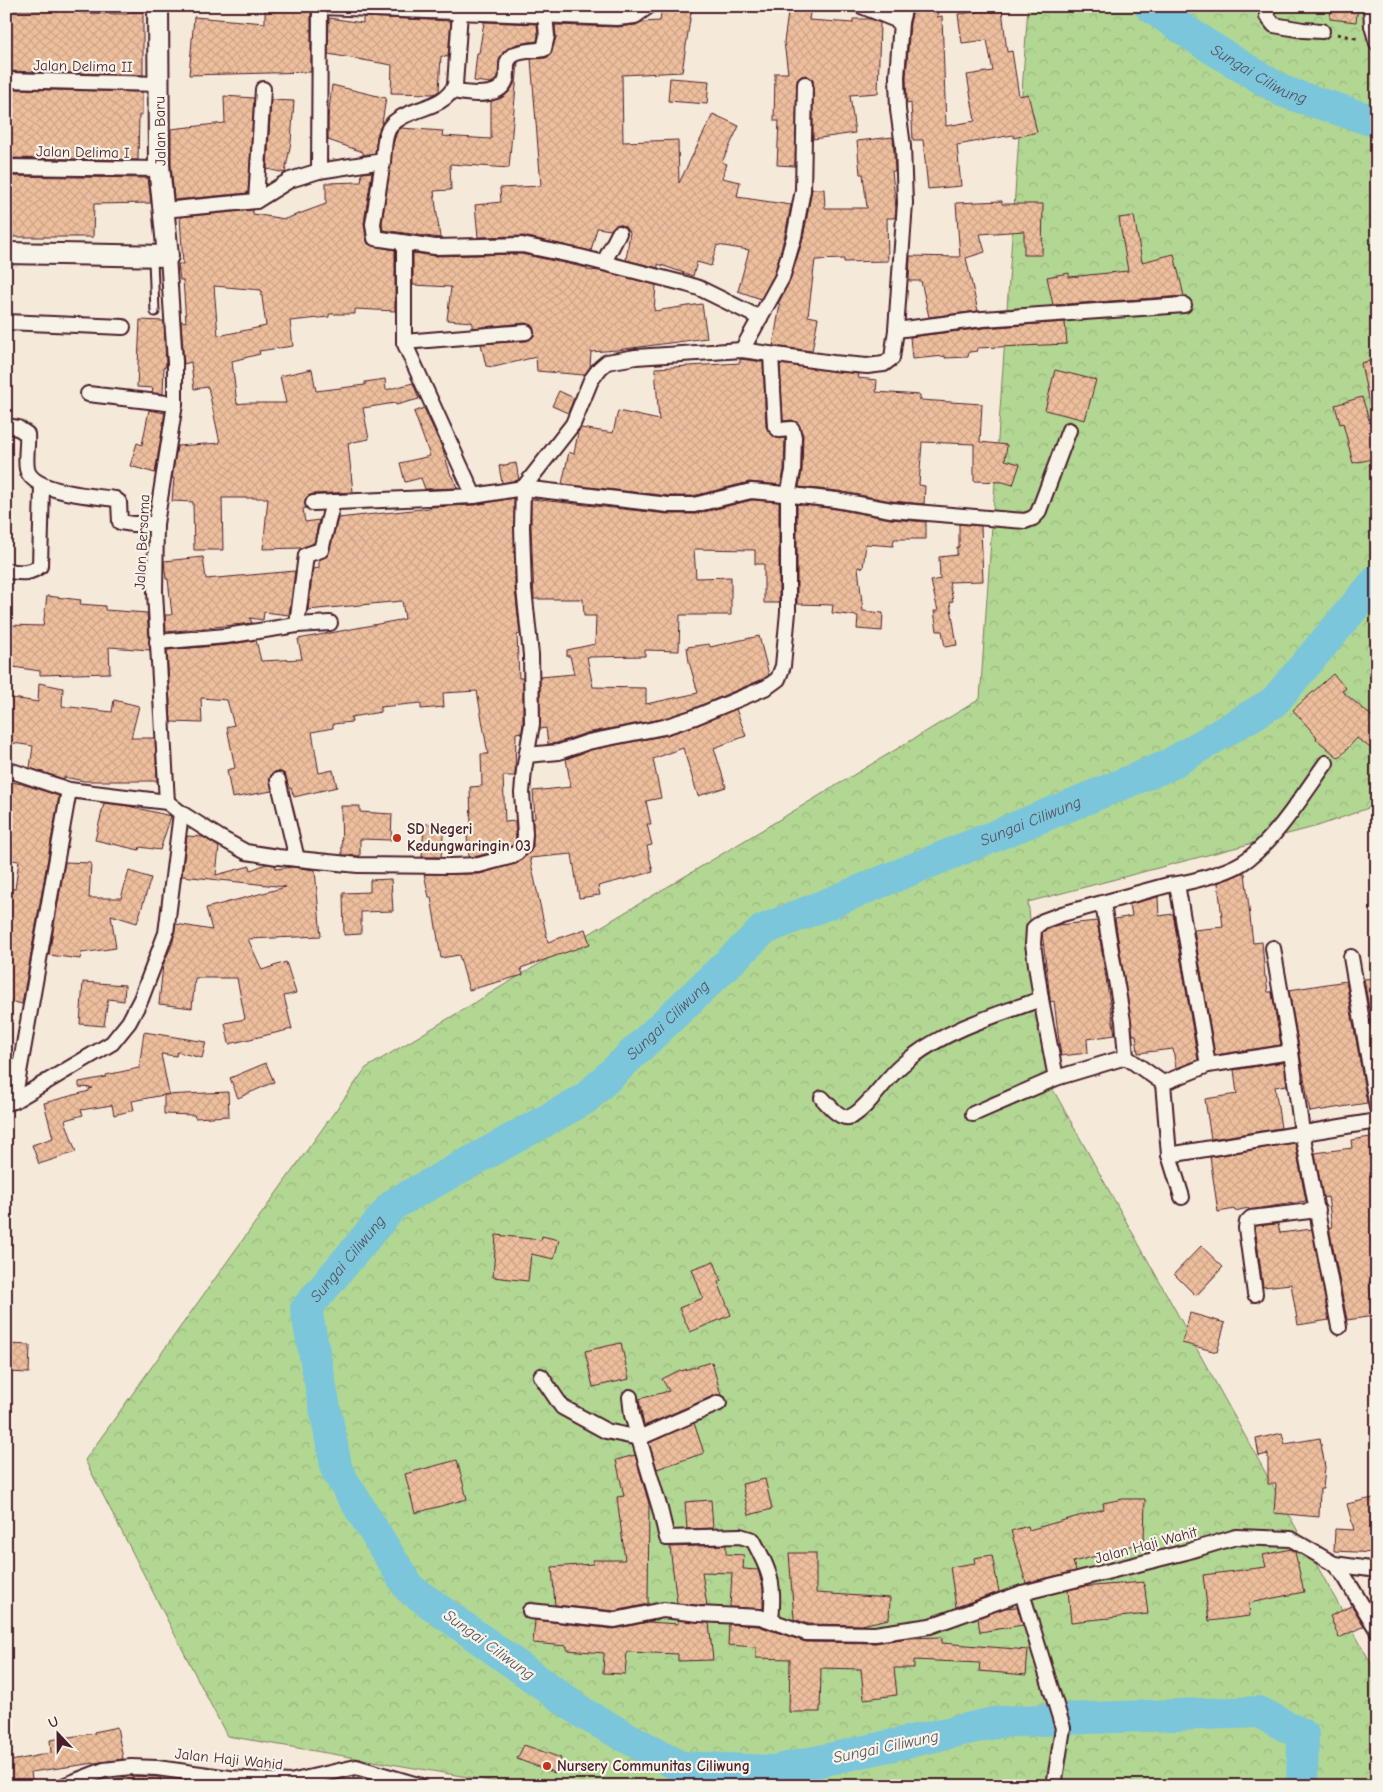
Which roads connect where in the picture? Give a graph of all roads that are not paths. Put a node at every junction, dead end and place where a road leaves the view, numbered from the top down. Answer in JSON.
{"nodes":[{"id":1,"x":158,"y":6,"type":"edge"},
{"id":2,"x":649,"y":6,"type":"edge"},
{"id":3,"x":861,"y":6,"type":"edge"},
{"id":4,"x":905,"y":6,"type":"edge"},
{"id":5,"x":1267,"y":6,"type":"edge"},
{"id":6,"x":1371,"y":6,"type":"edge"},
{"id":7,"x":320,"y":7,"type":"edge"},
{"id":8,"x":446,"y":9,"type":"edge"},
{"id":9,"x":460,"y":12,"type":"junction"},
{"id":10,"x":545,"y":15,"type":"junction"},
{"id":11,"x":901,"y":22,"type":"junction"},
{"id":12,"x":1322,"y":31,"type":"road end"},
{"id":13,"x":1377,"y":43,"type":"edge"},
{"id":14,"x":6,"y":80,"type":"edge"},
{"id":15,"x":159,"y":84,"type":"junction"},
{"id":16,"x":805,"y":84,"type":"dead end"},
{"id":17,"x":263,"y":89,"type":"dead end"},
{"id":18,"x":452,"y":91,"type":"junction"},
{"id":19,"x":383,"y":161,"type":"junction"},
{"id":20,"x":6,"y":167,"type":"edge"},
{"id":21,"x":160,"y":169,"type":"junction"},
{"id":22,"x":318,"y":171,"type":"junction"},
{"id":23,"x":256,"y":201,"type":"junction"},
{"id":24,"x":164,"y":210,"type":"junction"},
{"id":25,"x":619,"y":233,"type":"dead end"},
{"id":26,"x":404,"y":243,"type":"junction"},
{"id":27,"x":6,"y":253,"type":"edge"},
{"id":28,"x":160,"y":256,"type":"junction"},
{"id":29,"x":604,"y":262,"type":"junction"},
{"id":30,"x":1184,"y":305,"type":"dead end"},
{"id":31,"x":156,"y":312,"type":"dead end"},
{"id":32,"x":760,"y":318,"type":"junction"},
{"id":33,"x":6,"y":322,"type":"edge"},
{"id":34,"x":123,"y":326,"type":"dead end"},
{"id":35,"x":896,"y":330,"type":"junction"},
{"id":36,"x":526,"y":332,"type":"dead end"},
{"id":37,"x":404,"y":342,"type":"junction"},
{"id":38,"x":742,"y":350,"type":"junction"},
{"id":39,"x":772,"y":355,"type":"junction"},
{"id":40,"x":88,"y":394,"type":"dead end"},
{"id":41,"x":176,"y":404,"type":"junction"},
{"id":42,"x":6,"y":426,"type":"edge"},
{"id":43,"x":1069,"y":430,"type":"dead end"},
{"id":44,"x":42,"y":486,"type":"junction"},
{"id":45,"x":524,"y":488,"type":"junction"},
{"id":46,"x":788,"y":495,"type":"junction"},
{"id":47,"x":474,"y":496,"type":"junction"},
{"id":48,"x":333,"y":502,"type":"junction"},
{"id":49,"x":313,"y":503,"type":"dead end"},
{"id":50,"x":156,"y":524,"type":"junction"},
{"id":51,"x":6,"y":571,"type":"edge"},
{"id":52,"x":330,"y":623,"type":"dead end"},
{"id":53,"x":297,"y":625,"type":"junction"},
{"id":54,"x":157,"y":642,"type":"junction"},
{"id":55,"x":527,"y":755,"type":"junction"},
{"id":56,"x":1326,"y":763,"type":"dead end"},
{"id":57,"x":6,"y":769,"type":"edge"},
{"id":58,"x":278,"y":780,"type":"dead end"},
{"id":59,"x":69,"y":790,"type":"junction"},
{"id":60,"x":168,"y":802,"type":"junction"},
{"id":61,"x":181,"y":813,"type":"junction"},
{"id":62,"x":297,"y":858,"type":"junction"},
{"id":63,"x":1177,"y":884,"type":"junction"},
{"id":64,"x":1103,"y":904,"type":"junction"},
{"id":65,"x":1273,"y":948,"type":"dead end"},
{"id":66,"x":1351,"y":957,"type":"dead end"},
{"id":67,"x":1041,"y":999,"type":"junction"},
{"id":68,"x":1291,"y":1052,"type":"junction"},
{"id":69,"x":1126,"y":1058,"type":"junction"},
{"id":70,"x":1208,"y":1066,"type":"junction"},
{"id":71,"x":1056,"y":1078,"type":"junction"},
{"id":72,"x":1163,"y":1083,"type":"junction"},
{"id":73,"x":822,"y":1098,"type":"dead end"},
{"id":74,"x":10,"y":1102,"type":"edge"},
{"id":75,"x":1377,"y":1108,"type":"edge"},
{"id":76,"x":973,"y":1114,"type":"dead end"},
{"id":77,"x":1377,"y":1121,"type":"edge"},
{"id":78,"x":1302,"y":1132,"type":"junction"},
{"id":79,"x":1169,"y":1155,"type":"junction"},
{"id":80,"x":1182,"y":1197,"type":"dead end"},
{"id":81,"x":1318,"y":1210,"type":"junction"},
{"id":82,"x":1255,"y":1294,"type":"dead end"},
{"id":83,"x":1339,"y":1327,"type":"dead end"},
{"id":84,"x":541,"y":1376,"type":"dead end"},
{"id":85,"x":630,"y":1397,"type":"dead end"},
{"id":86,"x":719,"y":1403,"type":"dead end"},
{"id":87,"x":639,"y":1438,"type":"junction"},
{"id":88,"x":1334,"y":1564,"type":"junction"},
{"id":89,"x":1377,"y":1570,"type":"edge"},
{"id":90,"x":1022,"y":1593,"type":"junction"},
{"id":91,"x":530,"y":1611,"type":"dead end"},
{"id":92,"x":771,"y":1620,"type":"junction"},
{"id":93,"x":1377,"y":1630,"type":"edge"},
{"id":94,"x":290,"y":1784,"type":"edge"},
{"id":95,"x":63,"y":1786,"type":"edge"},
{"id":96,"x":421,"y":1786,"type":"edge"},
{"id":97,"x":1054,"y":1786,"type":"edge"}],
"edges":[{"from":1,"to":15,"type":"street","name":"Jalan Baru"},
{"from":2,"to":10,"type":"street"},
{"from":3,"to":11,"type":"street"},
{"from":4,"to":11,"type":"street"},
{"from":5,"to":12,"type":"street"},
{"from":6,"to":13,"type":"street"},
{"from":7,"to":8,"type":"street"},
{"from":7,"to":22,"type":"street"},
{"from":8,"to":9,"type":"street"},
{"from":9,"to":10,"type":"street"},
{"from":9,"to":18,"type":"street"},
{"from":10,"to":18,"type":"street"},
{"from":11,"to":35,"type":"street"},
{"from":14,"to":15,"type":"street","name":"Jalan Delima II"},
{"from":15,"to":21,"type":"street","name":"Jalan Baru"},
{"from":16,"to":32,"type":"street"},
{"from":17,"to":23,"type":"street"},
{"from":18,"to":19,"type":"street"},
{"from":19,"to":22,"type":"street"},
{"from":19,"to":26,"type":"street"},
{"from":20,"to":21,"type":"street","name":"Jalan Delima I"},
{"from":21,"to":24,"type":"street","name":"Jalan Baru"},
{"from":22,"to":23,"type":"street"},
{"from":23,"to":24,"type":"street"},
{"from":24,"to":28,"type":"street","name":"Jalan Baru"},
{"from":25,"to":29,"type":"street"},
{"from":26,"to":29,"type":"street"},
{"from":26,"to":37,"type":"street"},
{"from":27,"to":28,"type":"street"},
{"from":28,"to":31,"type":"lane"},
{"from":28,"to":41,"type":"street","name":"Jalan Bersama"},
{"from":29,"to":32,"type":"street"},
{"from":30,"to":35,"type":"street"},
{"from":32,"to":38,"type":"street"},
{"from":33,"to":34,"type":"street"},
{"from":35,"to":39,"type":"street"},
{"from":36,"to":37,"type":"street"},
{"from":37,"to":47,"type":"street"},
{"from":38,"to":39,"type":"street"},
{"from":38,"to":45,"type":"street"},
{"from":39,"to":46,"type":"street"},
{"from":40,"to":41,"type":"street"},
{"from":41,"to":50,"type":"street","name":"Jalan Bersama"},
{"from":42,"to":44,"type":"street"},
{"from":43,"to":46,"type":"street"},
{"from":44,"to":50,"type":"street"},
{"from":44,"to":51,"type":"street"},
{"from":45,"to":46,"type":"street"},
{"from":45,"to":47,"type":"street"},
{"from":45,"to":55,"type":"street"},
{"from":46,"to":55,"type":"street"},
{"from":47,"to":48,"type":"street"},
{"from":48,"to":49,"type":"street"},
{"from":48,"to":53,"type":"street"},
{"from":50,"to":54,"type":"street","name":"Jalan Bersama"},
{"from":52,"to":53,"type":"street"},
{"from":53,"to":54,"type":"street"},
{"from":54,"to":60,"type":"street","name":"Jalan Bersama"},
{"from":55,"to":62,"type":"street"},
{"from":56,"to":63,"type":"street"},
{"from":57,"to":59,"type":"street"},
{"from":58,"to":62,"type":"street"},
{"from":59,"to":60,"type":"street"},
{"from":59,"to":74,"type":"street"},
{"from":60,"to":61,"type":"street"},
{"from":61,"to":62,"type":"street"},
{"from":61,"to":74,"type":"street"},
{"from":63,"to":64,"type":"street"},
{"from":63,"to":70,"type":"street"},
{"from":64,"to":67,"type":"street"},
{"from":64,"to":69,"type":"street"},
{"from":65,"to":68,"type":"street"},
{"from":66,"to":75,"type":"street"},
{"from":67,"to":71,"type":"street"},
{"from":67,"to":73,"type":"street"},
{"from":68,"to":70,"type":"street"},
{"from":68,"to":78,"type":"street"},
{"from":69,"to":71,"type":"street"},
{"from":69,"to":72,"type":"street"},
{"from":70,"to":72,"type":"street"},
{"from":71,"to":76,"type":"street"},
{"from":72,"to":79,"type":"street"},
{"from":77,"to":78,"type":"street"},
{"from":78,"to":79,"type":"street"},
{"from":78,"to":81,"type":"street"},
{"from":79,"to":80,"type":"street"},
{"from":81,"to":82,"type":"street"},
{"from":81,"to":83,"type":"street"},
{"from":84,"to":87,"type":"street"},
{"from":85,"to":87,"type":"street"},
{"from":86,"to":87,"type":"street"},
{"from":87,"to":92,"type":"street"},
{"from":88,"to":89,"type":"street","name":"Jalan Haji Wahit"},
{"from":88,"to":90,"type":"street","name":"Jalan Haji Wahit"},
{"from":88,"to":93,"type":"street"},
{"from":90,"to":92,"type":"street","name":"Jalan Haji Wahit"},
{"from":90,"to":97,"type":"street"},
{"from":91,"to":92,"type":"street","name":"Jalan Haji Wahit"},
{"from":94,"to":95,"type":"street","name":"Jalan Haji Wahid"},
{"from":94,"to":96,"type":"street","name":"Jalan Haji Wahid"}]}
